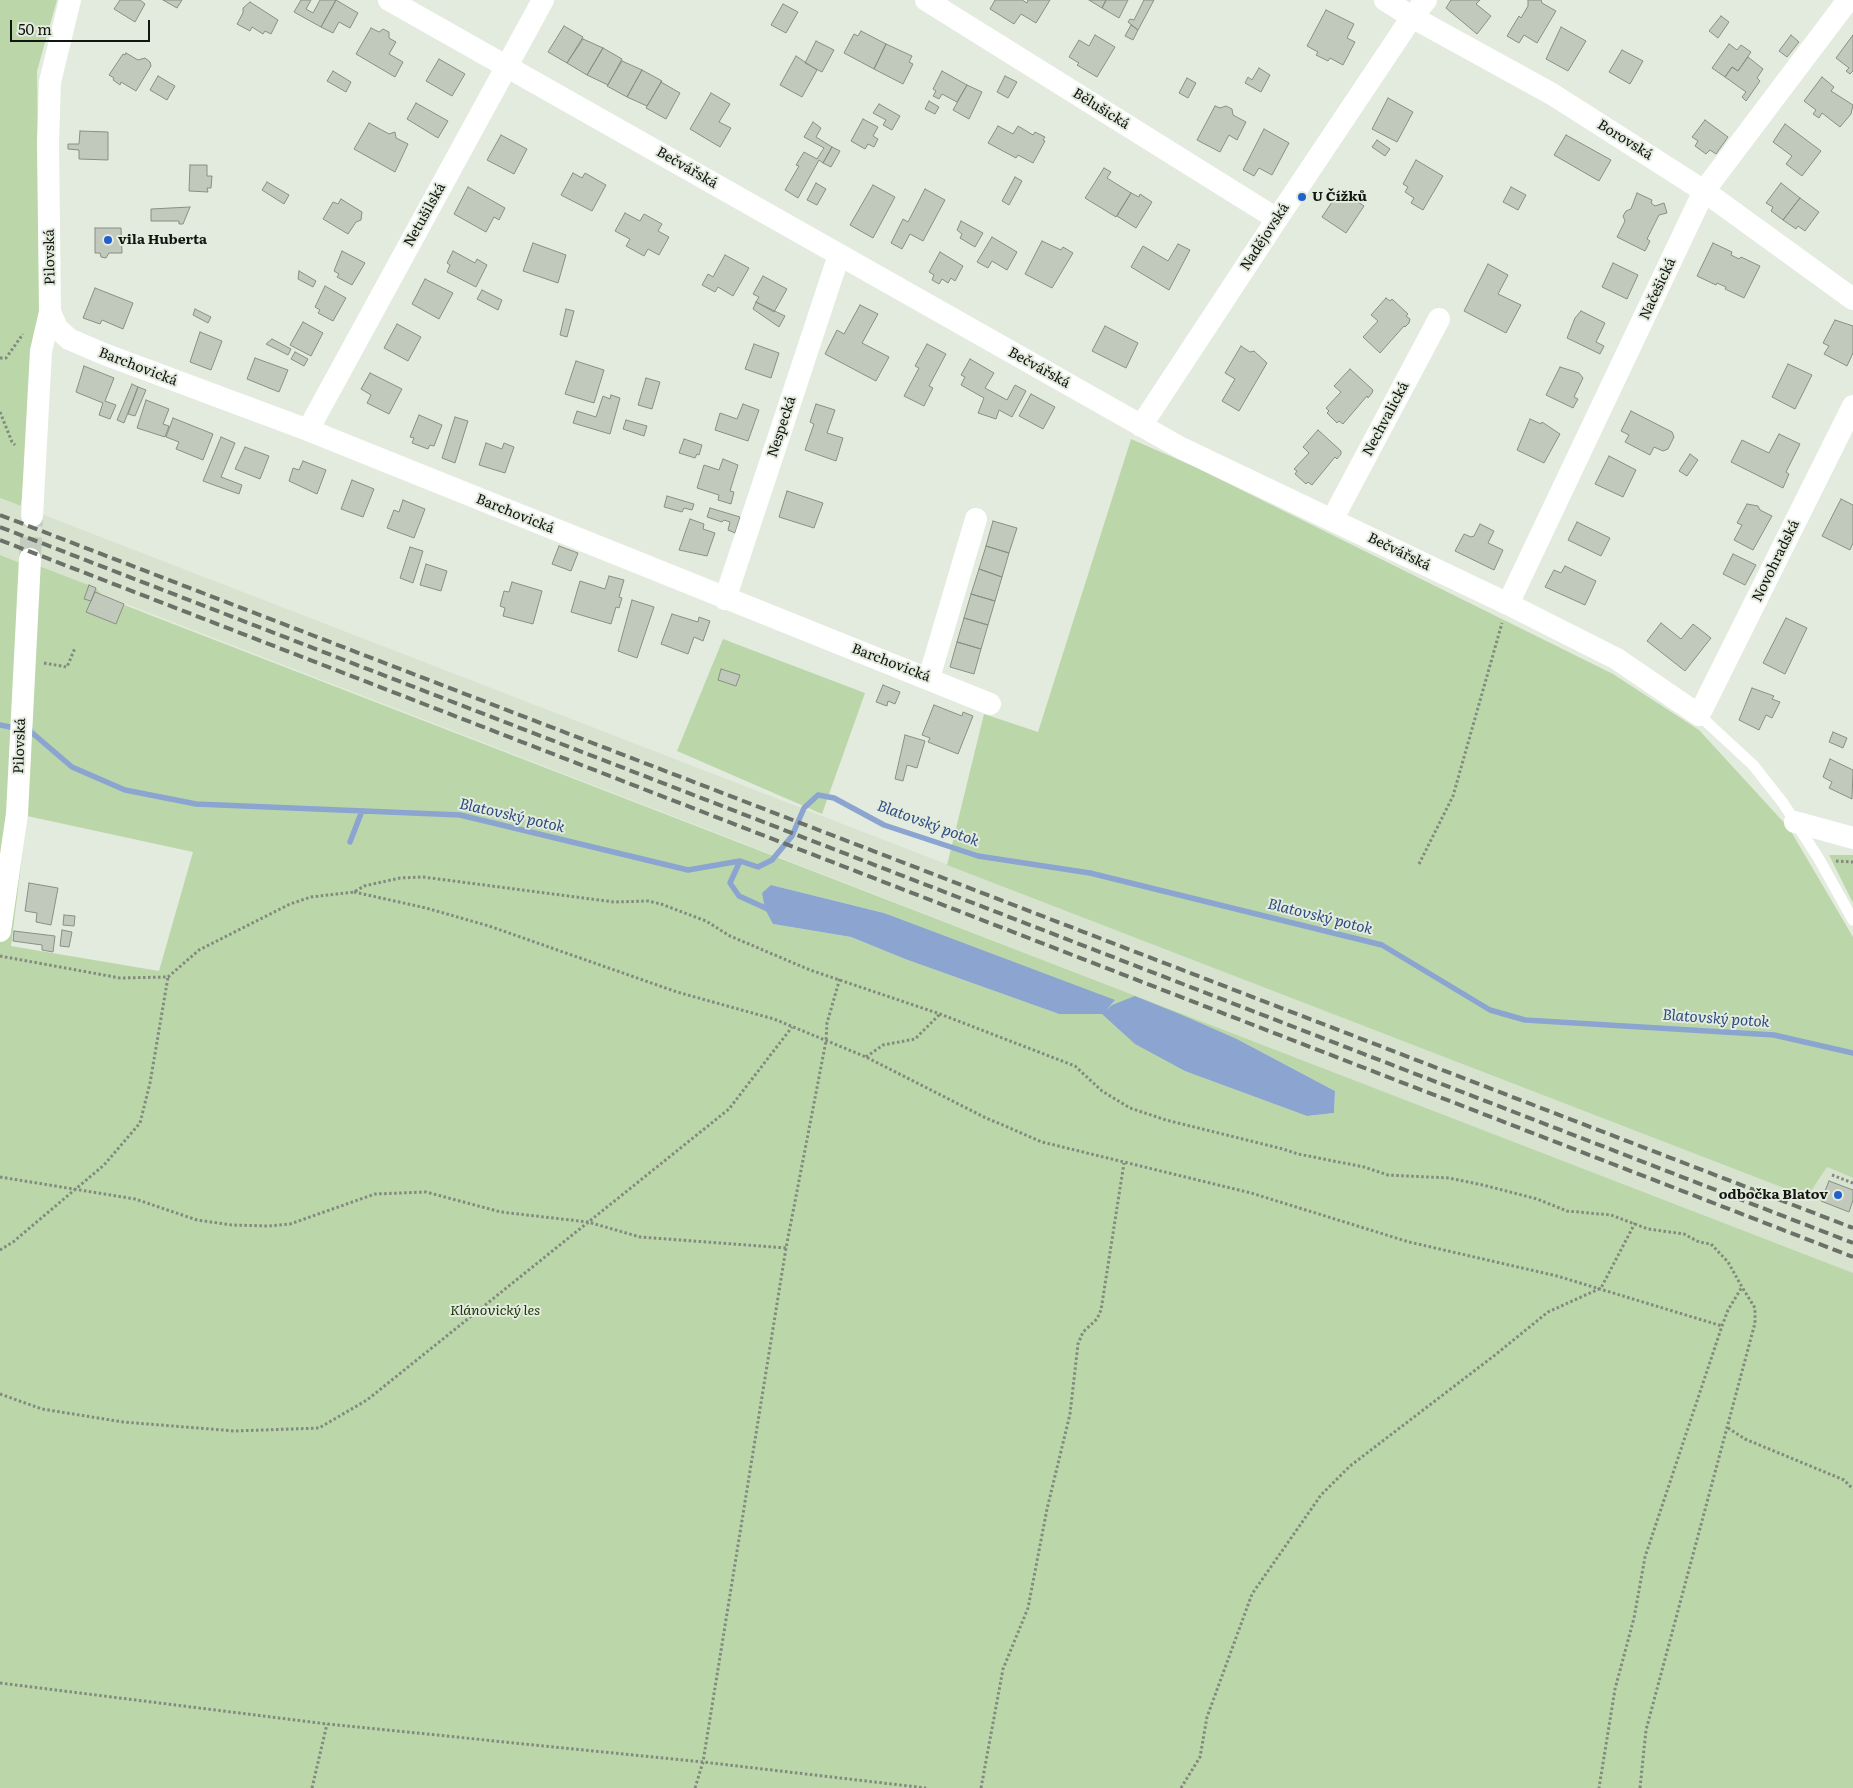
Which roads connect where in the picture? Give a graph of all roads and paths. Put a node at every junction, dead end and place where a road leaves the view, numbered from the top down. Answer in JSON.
{"nodes":[{"id":1,"x":70,"y":0,"type":"edge"},
{"id":2,"x":389,"y":0,"type":"edge"},
{"id":3,"x":544,"y":0,"type":"edge"},
{"id":4,"x":926,"y":0,"type":"edge"},
{"id":5,"x":1385,"y":0,"type":"edge"},
{"id":6,"x":1426,"y":0,"type":"edge"},
{"id":7,"x":1848,"y":0,"type":"edge"},
{"id":8,"x":1412,"y":18,"type":"junction"},
{"id":9,"x":507,"y":65,"type":"junction"},
{"id":10,"x":1704,"y":191,"type":"junction"},
{"id":11,"x":1276,"y":218,"type":"junction"},
{"id":12,"x":839,"y":255,"type":"junction"},
{"id":13,"x":1853,"y":299,"type":"edge"},
{"id":14,"x":50,"y":312,"type":"junction"},
{"id":15,"x":1439,"y":318,"type":"dead end"},
{"id":16,"x":1853,"y":406,"type":"edge"},
{"id":17,"x":1141,"y":426,"type":"junction"},
{"id":18,"x":308,"y":430,"type":"junction"},
{"id":19,"x":32,"y":516,"type":"tunnel mouth"},
{"id":20,"x":976,"y":519,"type":"dead end"},
{"id":21,"x":1332,"y":520,"type":"junction"},
{"id":22,"x":30,"y":559,"type":"tunnel mouth"},
{"id":23,"x":725,"y":599,"type":"junction"},
{"id":24,"x":1508,"y":604,"type":"junction"},
{"id":25,"x":75,"y":648,"type":"dead end"},
{"id":26,"x":24,"y":660,"type":"junction"},
{"id":27,"x":929,"y":678,"type":"junction"},
{"id":28,"x":990,"y":704,"type":"dead end"},
{"id":29,"x":1700,"y":715,"type":"junction"},
{"id":30,"x":1795,"y":822,"type":"junction"},
{"id":31,"x":1853,"y":838,"type":"edge"},
{"id":32,"x":1419,"y":864,"type":"dead end"},
{"id":33,"x":354,"y":892,"type":"junction"},
{"id":34,"x":1853,"y":920,"type":"edge"},
{"id":35,"x":0,"y":931,"type":"edge"},
{"id":36,"x":0,"y":956,"type":"edge"},
{"id":37,"x":168,"y":976,"type":"junction"},
{"id":38,"x":840,"y":978,"type":"junction"},
{"id":39,"x":940,"y":1014,"type":"junction"},
{"id":40,"x":792,"y":1027,"type":"junction"},
{"id":41,"x":826,"y":1041,"type":"junction"},
{"id":42,"x":866,"y":1057,"type":"junction"},
{"id":43,"x":1124,"y":1163,"type":"junction"},
{"id":44,"x":1832,"y":1175,"type":"dead end"},
{"id":45,"x":0,"y":1177,"type":"edge"},
{"id":46,"x":1853,"y":1184,"type":"edge"},
{"id":47,"x":76,"y":1189,"type":"junction"},
{"id":48,"x":588,"y":1222,"type":"junction"},
{"id":49,"x":1635,"y":1223,"type":"junction"},
{"id":50,"x":786,"y":1248,"type":"junction"},
{"id":51,"x":0,"y":1250,"type":"edge"},
{"id":52,"x":1742,"y":1286,"type":"junction"},
{"id":53,"x":1601,"y":1288,"type":"junction"},
{"id":54,"x":1722,"y":1326,"type":"junction"},
{"id":55,"x":0,"y":1394,"type":"edge"},
{"id":56,"x":1728,"y":1428,"type":"junction"},
{"id":57,"x":1853,"y":1489,"type":"edge"},
{"id":58,"x":0,"y":1683,"type":"edge"},
{"id":59,"x":328,"y":1724,"type":"junction"},
{"id":60,"x":703,"y":1762,"type":"junction"},
{"id":61,"x":312,"y":1788,"type":"edge"},
{"id":62,"x":695,"y":1788,"type":"edge"},
{"id":63,"x":926,"y":1788,"type":"edge"},
{"id":64,"x":981,"y":1788,"type":"edge"},
{"id":65,"x":1181,"y":1788,"type":"edge"},
{"id":66,"x":1599,"y":1788,"type":"edge"},
{"id":67,"x":1640,"y":1788,"type":"edge"}],
"edges":[{"from":1,"to":14,"type":"street","name":"Pilovská"},
{"from":2,"to":9,"type":"street","name":"Bečvářská"},
{"from":3,"to":9,"type":"street","name":"Netušilská"},
{"from":4,"to":11,"type":"street","name":"Bělušická"},
{"from":5,"to":8,"type":"street","name":"Borovská"},
{"from":6,"to":8,"type":"street","name":"Nadějovská"},
{"from":7,"to":10,"type":"street","name":"Načešická"},
{"from":8,"to":10,"type":"street","name":"Borovská"},
{"from":8,"to":11,"type":"street","name":"Nadějovská"},
{"from":9,"to":12,"type":"street","name":"Bečvářská"},
{"from":9,"to":18,"type":"street","name":"Netušilská"},
{"from":10,"to":13,"type":"street","name":"Borovská"},
{"from":10,"to":24,"type":"street","name":"Načešická"},
{"from":11,"to":17,"type":"street","name":"Nadějovská"},
{"from":12,"to":17,"type":"street","name":"Bečvářská"},
{"from":12,"to":23,"type":"street","name":"Nespecká"},
{"from":14,"to":18,"type":"street","name":"Barchovická"},
{"from":14,"to":19,"type":"street","name":"Pilovská"},
{"from":15,"to":21,"type":"street","name":"Nechvalická"},
{"from":16,"to":29,"type":"street","name":"Novohradská"},
{"from":17,"to":21,"type":"street","name":"Bečvářská"},
{"from":18,"to":23,"type":"street","name":"Barchovická"},
{"from":20,"to":27,"type":"street"},
{"from":21,"to":24,"type":"street","name":"Bečvářská"},
{"from":22,"to":26,"type":"street","name":"Pilovská"},
{"from":23,"to":27,"type":"street","name":"Barchovická"},
{"from":24,"to":29,"type":"street","name":"Bečvářská"},
{"from":24,"to":32,"type":"path"},
{"from":25,"to":26,"type":"path"},
{"from":26,"to":35,"type":"street","name":"Pilovská"},
{"from":27,"to":28,"type":"street","name":"Barchovická"},
{"from":29,"to":30,"type":"lane"},
{"from":30,"to":31,"type":"street"},
{"from":30,"to":34,"type":"lane"},
{"from":33,"to":37,"type":"path"},
{"from":33,"to":38,"type":"path"},
{"from":33,"to":40,"type":"path"},
{"from":36,"to":37,"type":"path"},
{"from":37,"to":47,"type":"path"},
{"from":38,"to":39,"type":"path"},
{"from":38,"to":41,"type":"path"},
{"from":39,"to":42,"type":"path"},
{"from":39,"to":49,"type":"path"},
{"from":40,"to":41,"type":"path"},
{"from":40,"to":48,"type":"path"},
{"from":41,"to":42,"type":"path"},
{"from":41,"to":50,"type":"path"},
{"from":42,"to":43,"type":"path"},
{"from":43,"to":53,"type":"path"},
{"from":43,"to":64,"type":"path"},
{"from":44,"to":46,"type":"path"},
{"from":45,"to":47,"type":"path"},
{"from":47,"to":48,"type":"path"},
{"from":47,"to":51,"type":"path"},
{"from":48,"to":50,"type":"path"},
{"from":48,"to":55,"type":"path"},
{"from":49,"to":52,"type":"path"},
{"from":49,"to":53,"type":"path"},
{"from":50,"to":60,"type":"path"},
{"from":52,"to":54,"type":"path"},
{"from":52,"to":56,"type":"path"},
{"from":53,"to":54,"type":"path"},
{"from":53,"to":65,"type":"path"},
{"from":54,"to":66,"type":"path"},
{"from":56,"to":57,"type":"path"},
{"from":56,"to":67,"type":"path"},
{"from":58,"to":59,"type":"path"},
{"from":59,"to":60,"type":"path"},
{"from":59,"to":61,"type":"path"},
{"from":60,"to":62,"type":"path"},
{"from":60,"to":63,"type":"path"}]}
